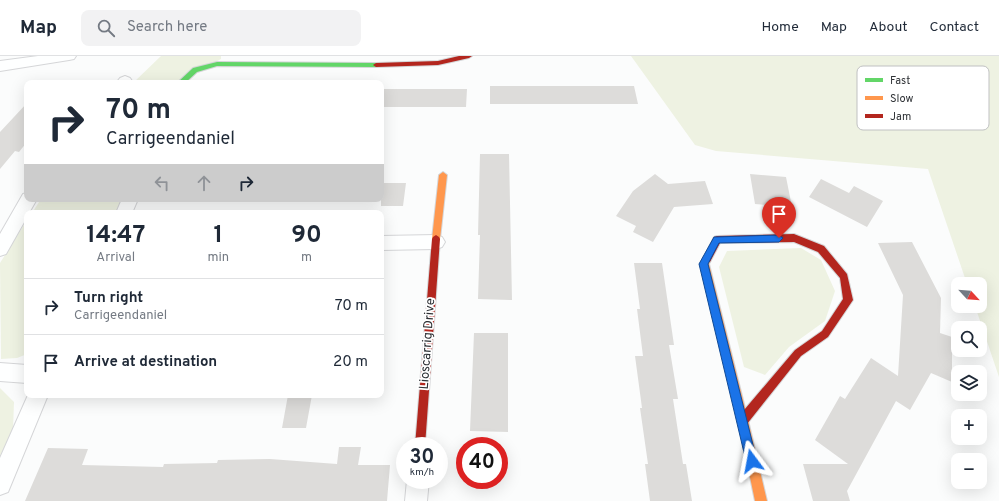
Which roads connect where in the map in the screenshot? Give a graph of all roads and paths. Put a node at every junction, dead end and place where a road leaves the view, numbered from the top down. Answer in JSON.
{"nodes":[{"id":1,"x":69,"y":56,"type":"edge"},
{"id":2,"x":469,"y":56,"type":"edge"},
{"id":3,"x":0,"y":66,"type":"edge"},
{"id":4,"x":184,"y":80,"type":"edge"},
{"id":5,"x":443,"y":175,"type":"dead end"},
{"id":6,"x":27,"y":202,"type":"edge"},
{"id":7,"x":436,"y":242,"type":"junction"},
{"id":8,"x":384,"y":243,"type":"edge"},
{"id":9,"x":0,"y":249,"type":"edge"},
{"id":10,"x":0,"y":372,"type":"edge"},
{"id":11,"x":24,"y":374,"type":"edge"},
{"id":12,"x":37,"y":398,"type":"edge"},
{"id":13,"x":742,"y":420,"type":"junction"},
{"id":14,"x":421,"y":437,"type":"edge"},
{"id":15,"x":0,"y":484,"type":"edge"},
{"id":16,"x":417,"y":489,"type":"edge"},
{"id":17,"x":416,"y":501,"type":"edge"},
{"id":18,"x":760,"y":501,"type":"edge"}],
"edges":[{"from":1,"to":3,"type":"street"},
{"from":2,"to":4,"type":"street"},
{"from":5,"to":7,"type":"street","name":"Lioscarrig Drive"},
{"from":6,"to":9,"type":"street"},
{"from":7,"to":8,"type":"street"},
{"from":7,"to":14,"type":"street","name":"Lioscarrig Drive"},
{"from":10,"to":11,"type":"street"},
{"from":12,"to":15,"type":"street"},
{"from":13,"to":13,"type":"street"},
{"from":13,"to":18,"type":"street"},
{"from":16,"to":17,"type":"street"}]}
